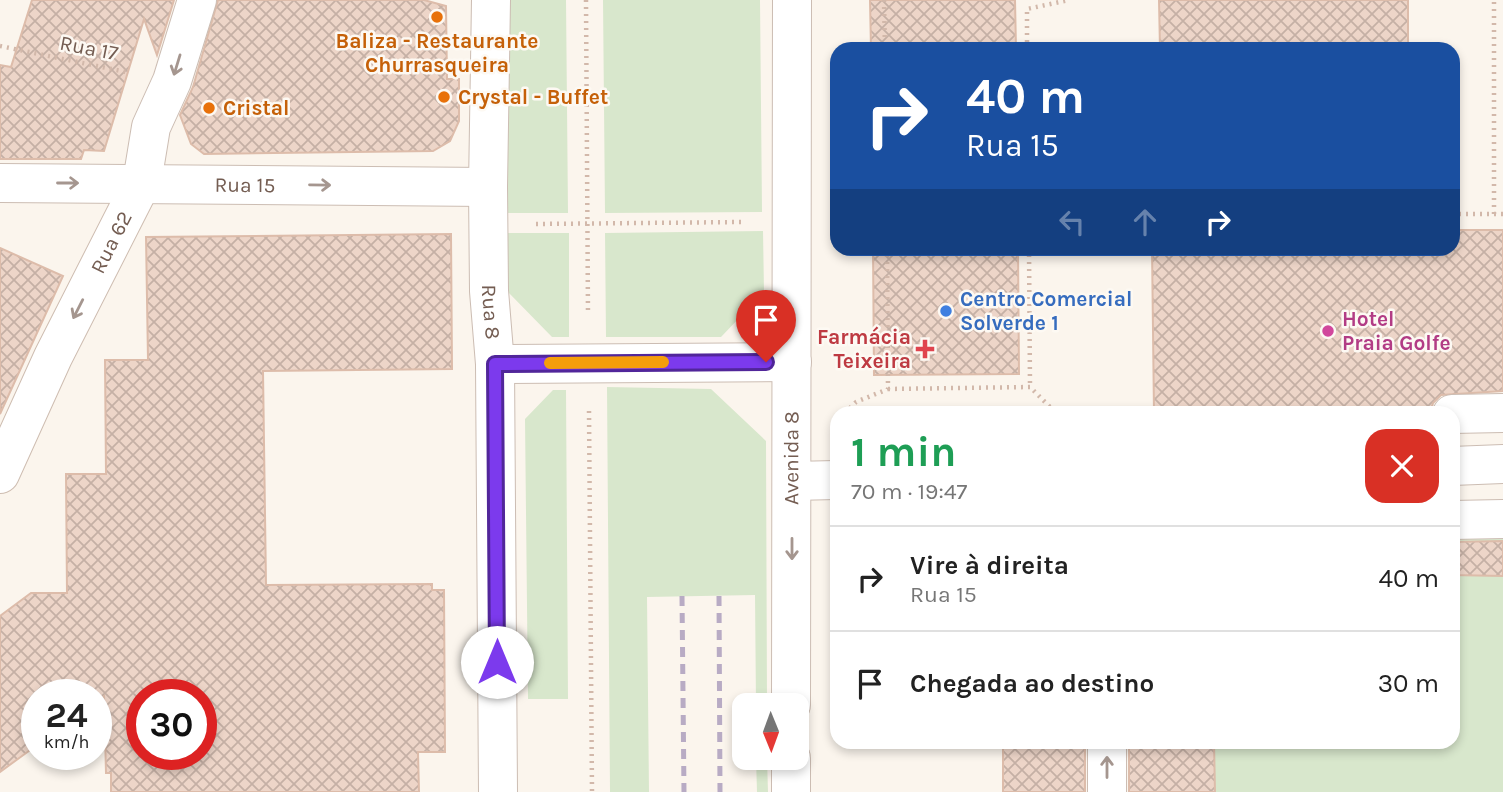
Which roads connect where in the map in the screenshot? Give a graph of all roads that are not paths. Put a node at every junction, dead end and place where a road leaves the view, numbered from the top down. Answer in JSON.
{"nodes":[{"id":1,"x":197,"y":0,"type":"edge"},
{"id":2,"x":491,"y":0,"type":"edge"},
{"id":3,"x":792,"y":0,"type":"edge"},
{"id":4,"x":142,"y":182,"type":"junction"},
{"id":5,"x":0,"y":183,"type":"edge"},
{"id":6,"x":488,"y":187,"type":"junction"},
{"id":7,"x":793,"y":362,"type":"junction"},
{"id":8,"x":495,"y":364,"type":"junction"},
{"id":9,"x":1503,"y":413,"type":"edge"},
{"id":10,"x":1460,"y":414,"type":"edge"},
{"id":11,"x":1503,"y":464,"type":"edge"},
{"id":12,"x":1460,"y":466,"type":"edge"},
{"id":13,"x":0,"y":474,"type":"edge"},
{"id":14,"x":830,"y":480,"type":"edge"},
{"id":15,"x":793,"y":481,"type":"junction"},
{"id":16,"x":1503,"y":519,"type":"edge"},
{"id":17,"x":1460,"y":520,"type":"edge"},
{"id":18,"x":791,"y":693,"type":"edge"},
{"id":19,"x":1107,"y":749,"type":"edge"},
{"id":20,"x":791,"y":770,"type":"edge"},
{"id":21,"x":498,"y":792,"type":"edge"},
{"id":22,"x":791,"y":792,"type":"edge"},
{"id":23,"x":1107,"y":792,"type":"edge"}],
"edges":[{"from":1,"to":4,"type":"street","name":"Rua 62","one_way":true},
{"from":2,"to":6,"type":"street","name":"Rua 8"},
{"from":3,"to":7,"type":"street","name":"Avenida 8"},
{"from":5,"to":4,"type":"street","name":"Rua 15","one_way":true},
{"from":4,"to":6,"type":"street","name":"Rua 15","one_way":true},
{"from":4,"to":13,"type":"street","name":"Rua 62","one_way":true},
{"from":6,"to":8,"type":"street","name":"Rua 8"},
{"from":7,"to":8,"type":"street"},
{"from":7,"to":15,"type":"street","name":"Avenida 8"},
{"from":8,"to":21,"type":"street","name":"Rua 8"},
{"from":9,"to":10,"type":"street"},
{"from":11,"to":12,"type":"street"},
{"from":14,"to":15,"type":"street"},
{"from":15,"to":18,"type":"street","name":"Avenida 8","one_way":true},
{"from":16,"to":17,"type":"street"},
{"from":23,"to":19,"type":"street","one_way":true},
{"from":20,"to":22,"type":"street"}]}
